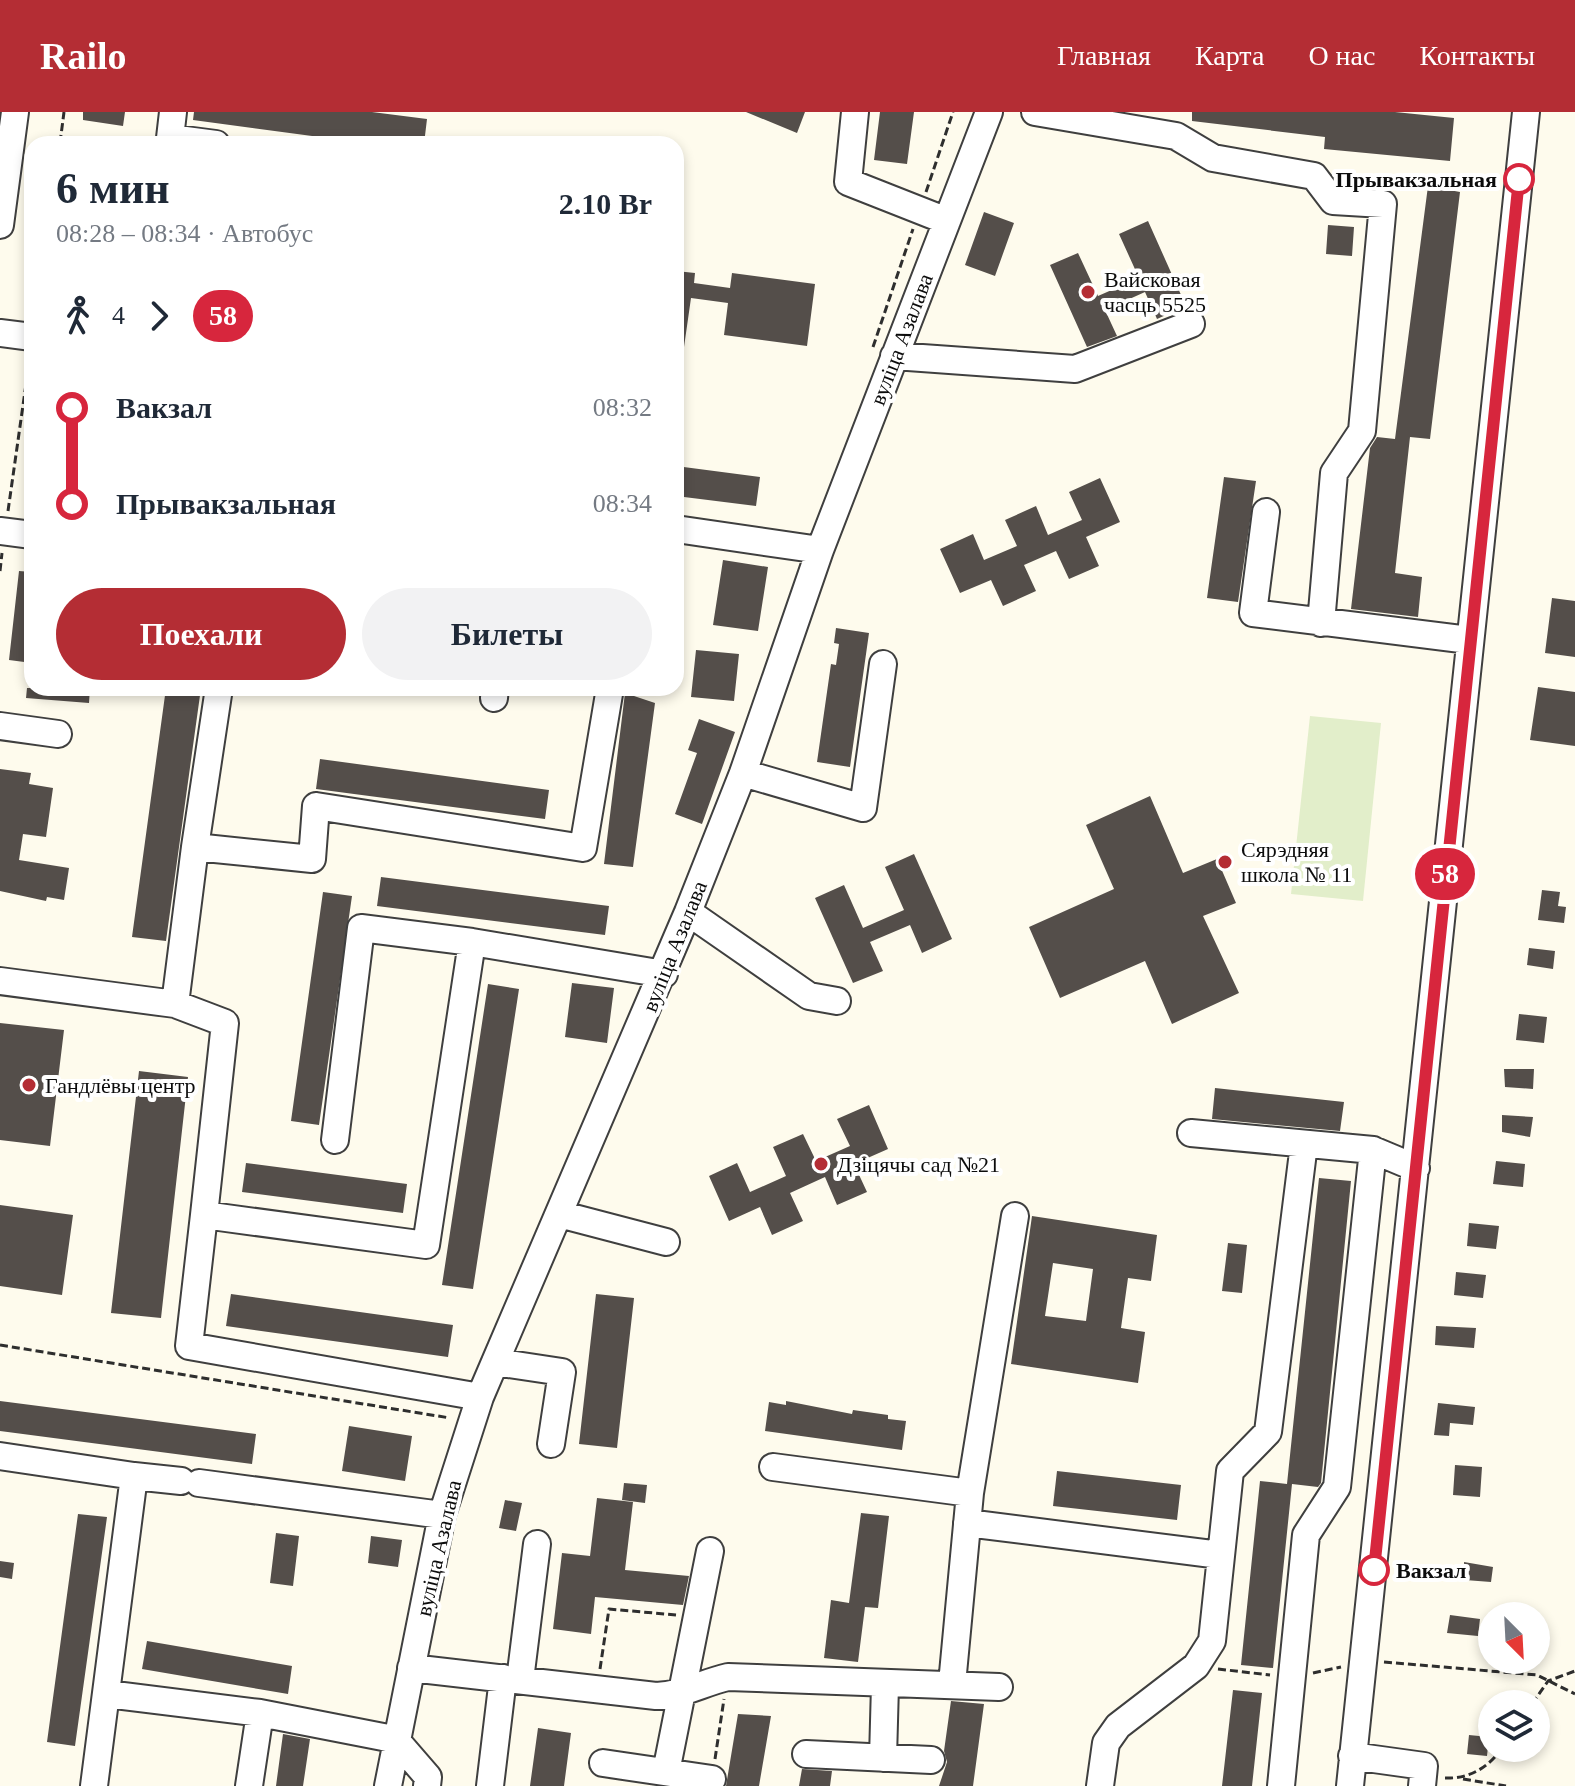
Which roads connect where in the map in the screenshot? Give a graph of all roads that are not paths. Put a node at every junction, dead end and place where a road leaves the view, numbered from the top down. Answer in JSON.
{"nodes":[{"id":1,"x":15,"y":112,"type":"edge"},
{"id":2,"x":855,"y":112,"type":"edge"},
{"id":3,"x":989,"y":112,"type":"edge"},
{"id":4,"x":1035,"y":112,"type":"edge"},
{"id":5,"x":1526,"y":112,"type":"edge"},
{"id":6,"x":14,"y":142,"type":"edge"},
{"id":7,"x":947,"y":221,"type":"junction"},
{"id":8,"x":0,"y":225,"type":"edge"},
{"id":9,"x":1191,"y":324,"type":"dead end"},
{"id":10,"x":0,"y":333,"type":"edge"},
{"id":11,"x":24,"y":336,"type":"edge"},
{"id":12,"x":894,"y":356,"type":"junction"},
{"id":13,"x":1266,"y":512,"type":"dead end"},
{"id":14,"x":3,"y":527,"type":"edge"},
{"id":15,"x":684,"y":530,"type":"edge"},
{"id":16,"x":24,"y":533,"type":"edge"},
{"id":17,"x":820,"y":550,"type":"junction"},
{"id":18,"x":1321,"y":623,"type":"junction"},
{"id":19,"x":1469,"y":640,"type":"junction"},
{"id":20,"x":883,"y":664,"type":"dead end"},
{"id":21,"x":218,"y":696,"type":"edge"},
{"id":22,"x":609,"y":696,"type":"edge"},
{"id":23,"x":0,"y":726,"type":"edge"},
{"id":24,"x":58,"y":734,"type":"dead end"},
{"id":25,"x":743,"y":773,"type":"junction"},
{"id":26,"x":195,"y":847,"type":"junction"},
{"id":27,"x":688,"y":912,"type":"junction"},
{"id":28,"x":472,"y":942,"type":"junction"},
{"id":29,"x":664,"y":974,"type":"junction"},
{"id":30,"x":0,"y":981,"type":"edge"},
{"id":31,"x":837,"y":1001,"type":"dead end"},
{"id":32,"x":175,"y":1004,"type":"junction"},
{"id":33,"x":1191,"y":1133,"type":"dead end"},
{"id":34,"x":335,"y":1140,"type":"dead end"},
{"id":35,"x":1304,"y":1144,"type":"junction"},
{"id":36,"x":1373,"y":1150,"type":"junction"},
{"id":37,"x":1416,"y":1168,"type":"junction"},
{"id":38,"x":559,"y":1214,"type":"junction"},
{"id":39,"x":204,"y":1215,"type":"junction"},
{"id":40,"x":1015,"y":1216,"type":"dead end"},
{"id":41,"x":666,"y":1242,"type":"dead end"},
{"id":42,"x":495,"y":1362,"type":"junction"},
{"id":43,"x":480,"y":1397,"type":"junction"},
{"id":44,"x":551,"y":1444,"type":"dead end"},
{"id":45,"x":0,"y":1456,"type":"edge"},
{"id":46,"x":773,"y":1467,"type":"dead end"},
{"id":47,"x":134,"y":1476,"type":"junction"},
{"id":48,"x":970,"y":1493,"type":"junction"},
{"id":49,"x":442,"y":1515,"type":"junction"},
{"id":50,"x":967,"y":1523,"type":"junction"},
{"id":51,"x":537,"y":1544,"type":"dead end"},
{"id":52,"x":710,"y":1551,"type":"dead end"},
{"id":53,"x":1220,"y":1555,"type":"junction"},
{"id":54,"x":411,"y":1668,"type":"junction"},
{"id":55,"x":512,"y":1679,"type":"junction"},
{"id":56,"x":952,"y":1684,"type":"junction"},
{"id":57,"x":885,"y":1685,"type":"junction"},
{"id":58,"x":999,"y":1687,"type":"dead end"},
{"id":59,"x":107,"y":1694,"type":"junction"},
{"id":60,"x":681,"y":1695,"type":"junction"},
{"id":61,"x":260,"y":1713,"type":"junction"},
{"id":62,"x":396,"y":1740,"type":"junction"},
{"id":63,"x":806,"y":1754,"type":"dead end"},
{"id":64,"x":1352,"y":1756,"type":"junction"},
{"id":65,"x":883,"y":1758,"type":"junction"},
{"id":66,"x":931,"y":1760,"type":"dead end"},
{"id":67,"x":603,"y":1763,"type":"dead end"},
{"id":68,"x":666,"y":1772,"type":"junction"},
{"id":69,"x":1423,"y":1776,"type":"edge"},
{"id":70,"x":712,"y":1779,"type":"road end"},
{"id":71,"x":94,"y":1786,"type":"edge"},
{"id":72,"x":249,"y":1786,"type":"edge"},
{"id":73,"x":388,"y":1786,"type":"edge"},
{"id":74,"x":427,"y":1786,"type":"edge"},
{"id":75,"x":490,"y":1786,"type":"edge"},
{"id":76,"x":1100,"y":1786,"type":"edge"},
{"id":77,"x":1281,"y":1786,"type":"edge"},
{"id":78,"x":1350,"y":1786,"type":"edge"}],
"edges":[{"from":1,"to":6,"type":"street"},
{"from":2,"to":7,"type":"street"},
{"from":3,"to":7,"type":"street","name":"вуліца Азалава"},
{"from":4,"to":18,"type":"street"},
{"from":5,"to":19,"type":"street"},
{"from":6,"to":8,"type":"street"},
{"from":7,"to":12,"type":"street","name":"вуліца Азалава"},
{"from":9,"to":12,"type":"street"},
{"from":10,"to":11,"type":"street"},
{"from":12,"to":17,"type":"street","name":"вуліца Азалава"},
{"from":13,"to":18,"type":"street"},
{"from":14,"to":16,"type":"street"},
{"from":15,"to":17,"type":"street"},
{"from":17,"to":25,"type":"street","name":"вуліца Азалава"},
{"from":18,"to":19,"type":"street"},
{"from":19,"to":37,"type":"street"},
{"from":20,"to":25,"type":"street"},
{"from":21,"to":26,"type":"street"},
{"from":22,"to":26,"type":"street"},
{"from":23,"to":24,"type":"street"},
{"from":25,"to":27,"type":"street","name":"вуліца Азалава"},
{"from":26,"to":32,"type":"street"},
{"from":27,"to":29,"type":"street","name":"вуліца Азалава"},
{"from":27,"to":31,"type":"street"},
{"from":28,"to":29,"type":"street"},
{"from":28,"to":34,"type":"street"},
{"from":28,"to":39,"type":"street"},
{"from":29,"to":38,"type":"street","name":"вуліца Азалава"},
{"from":30,"to":32,"type":"street"},
{"from":32,"to":39,"type":"street"},
{"from":33,"to":35,"type":"street"},
{"from":35,"to":36,"type":"street"},
{"from":35,"to":53,"type":"street"},
{"from":36,"to":37,"type":"street"},
{"from":36,"to":77,"type":"street"},
{"from":37,"to":64,"type":"street"},
{"from":38,"to":41,"type":"street"},
{"from":38,"to":42,"type":"street","name":"вуліца Азалава"},
{"from":39,"to":43,"type":"street"},
{"from":40,"to":48,"type":"street"},
{"from":42,"to":43,"type":"street","name":"вуліца Азалава"},
{"from":42,"to":44,"type":"street"},
{"from":43,"to":49,"type":"street","name":"вуліца Азалава"},
{"from":45,"to":47,"type":"street"},
{"from":46,"to":48,"type":"street"},
{"from":47,"to":49,"type":"street"},
{"from":47,"to":59,"type":"street"},
{"from":48,"to":50,"type":"street"},
{"from":49,"to":54,"type":"street","name":"вуліца Азалава"},
{"from":50,"to":53,"type":"street"},
{"from":50,"to":56,"type":"street"},
{"from":51,"to":55,"type":"street"},
{"from":52,"to":60,"type":"street"},
{"from":53,"to":76,"type":"street"},
{"from":54,"to":55,"type":"street"},
{"from":54,"to":62,"type":"street","name":"вуліца Азалава"},
{"from":55,"to":60,"type":"street"},
{"from":55,"to":75,"type":"street"},
{"from":56,"to":57,"type":"street"},
{"from":56,"to":58,"type":"street"},
{"from":57,"to":60,"type":"street"},
{"from":57,"to":65,"type":"street"},
{"from":59,"to":61,"type":"street"},
{"from":59,"to":71,"type":"street"},
{"from":60,"to":68,"type":"street"},
{"from":61,"to":62,"type":"street"},
{"from":61,"to":72,"type":"street"},
{"from":62,"to":73,"type":"street","name":"вуліца Азалава"},
{"from":62,"to":74,"type":"street"},
{"from":63,"to":65,"type":"street"},
{"from":64,"to":69,"type":"street"},
{"from":64,"to":78,"type":"street"},
{"from":65,"to":66,"type":"street"},
{"from":67,"to":68,"type":"street"},
{"from":68,"to":70,"type":"street"}]}
